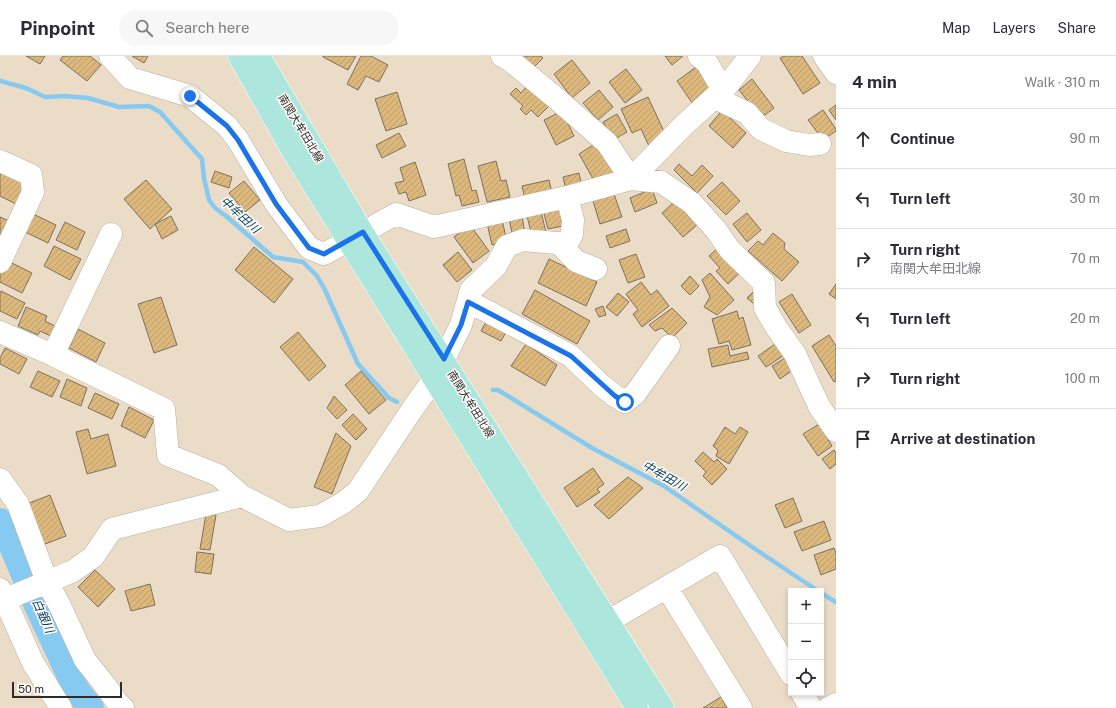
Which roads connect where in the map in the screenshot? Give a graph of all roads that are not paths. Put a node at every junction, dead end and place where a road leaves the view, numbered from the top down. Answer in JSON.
{"nodes":[{"id":1,"x":110,"y":56,"type":"edge"},
{"id":2,"x":239,"y":56,"type":"edge"},
{"id":3,"x":259,"y":56,"type":"edge"},
{"id":4,"x":699,"y":56,"type":"edge"},
{"id":5,"x":750,"y":56,"type":"edge"},
{"id":6,"x":824,"y":56,"type":"edge"},
{"id":7,"x":504,"y":57,"type":"edge"},
{"id":8,"x":836,"y":73,"type":"edge"},
{"id":9,"x":719,"y":94,"type":"junction"},
{"id":10,"x":820,"y":144,"type":"dead end"},
{"id":11,"x":0,"y":161,"type":"edge"},
{"id":12,"x":632,"y":179,"type":"junction"},
{"id":13,"x":567,"y":197,"type":"junction"},
{"id":14,"x":111,"y":234,"type":"dead end"},
{"id":15,"x":356,"y":236,"type":"junction"},
{"id":16,"x":559,"y":243,"type":"junction"},
{"id":17,"x":0,"y":262,"type":"edge"},
{"id":18,"x":596,"y":269,"type":"dead end"},
{"id":19,"x":468,"y":302,"type":"junction"},
{"id":20,"x":0,"y":332,"type":"edge"},
{"id":21,"x":669,"y":346,"type":"dead end"},
{"id":22,"x":53,"y":355,"type":"junction"},
{"id":23,"x":444,"y":359,"type":"junction"},
{"id":24,"x":434,"y":379,"type":"junction"},
{"id":25,"x":836,"y":431,"type":"edge"},
{"id":26,"x":0,"y":479,"type":"edge"},
{"id":27,"x":242,"y":496,"type":"junction"},
{"id":28,"x":44,"y":583,"type":"junction"},
{"id":29,"x":667,"y":588,"type":"junction"},
{"id":30,"x":4,"y":598,"type":"edge"},
{"id":31,"x":609,"y":621,"type":"junction"},
{"id":32,"x":788,"y":669,"type":"edge"},
{"id":33,"x":804,"y":696,"type":"edge"},
{"id":34,"x":836,"y":704,"type":"edge"},
{"id":35,"x":61,"y":708,"type":"edge"},
{"id":36,"x":123,"y":708,"type":"edge"},
{"id":37,"x":637,"y":708,"type":"edge"},
{"id":38,"x":663,"y":708,"type":"edge"},
{"id":39,"x":741,"y":708,"type":"edge"},
{"id":40,"x":811,"y":708,"type":"edge"},
{"id":41,"x":828,"y":708,"type":"edge"}],
"edges":[{"from":1,"to":15,"type":"street"},
{"from":2,"to":15,"type":"main road","name":"南関大牟田北線"},
{"from":3,"to":15,"type":"main road","name":"南関大牟田北線"},
{"from":4,"to":9,"type":"street"},
{"from":5,"to":9,"type":"street"},
{"from":6,"to":8,"type":"street"},
{"from":7,"to":12,"type":"street"},
{"from":9,"to":10,"type":"street"},
{"from":9,"to":12,"type":"street"},
{"from":11,"to":17,"type":"street"},
{"from":12,"to":13,"type":"street"},
{"from":12,"to":25,"type":"street"},
{"from":13,"to":15,"type":"street"},
{"from":13,"to":16,"type":"street"},
{"from":14,"to":22,"type":"street"},
{"from":15,"to":23,"type":"main road","name":"南関大牟田北線"},
{"from":15,"to":24,"type":"main road","name":"南関大牟田北線"},
{"from":16,"to":18,"type":"street"},
{"from":16,"to":19,"type":"street"},
{"from":19,"to":21,"type":"street"},
{"from":19,"to":23,"type":"street"},
{"from":20,"to":22,"type":"street"},
{"from":22,"to":27,"type":"street"},
{"from":23,"to":24,"type":"street"},
{"from":23,"to":31,"type":"main road","name":"南関大牟田北線"},
{"from":24,"to":27,"type":"street"},
{"from":24,"to":37,"type":"main road","name":"南関大牟田北線"},
{"from":26,"to":28,"type":"street"},
{"from":27,"to":28,"type":"street"},
{"from":28,"to":30,"type":"street"},
{"from":28,"to":36,"type":"street"},
{"from":29,"to":31,"type":"street"},
{"from":29,"to":32,"type":"street"},
{"from":29,"to":39,"type":"street"},
{"from":30,"to":35,"type":"street"},
{"from":31,"to":38,"type":"main road","name":"南関大牟田北線"},
{"from":33,"to":40,"type":"street"},
{"from":34,"to":41,"type":"street"}]}
